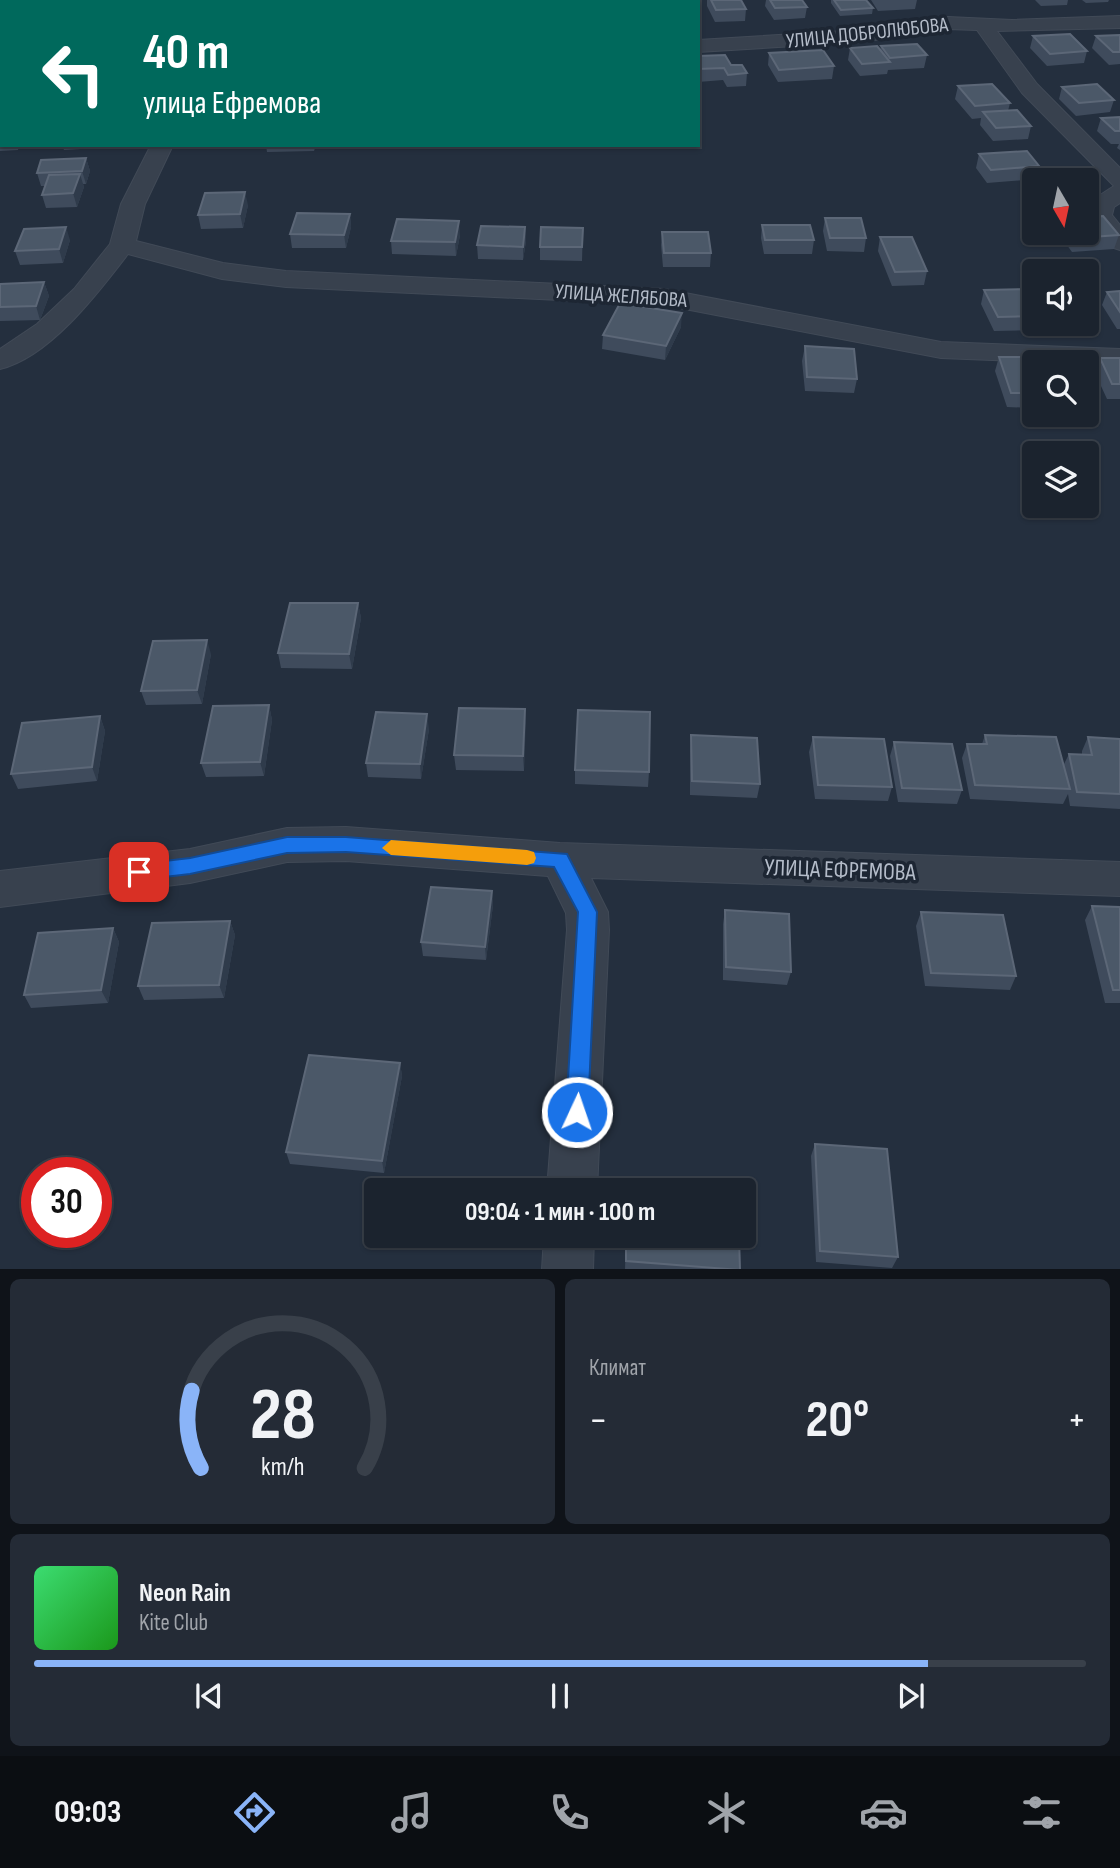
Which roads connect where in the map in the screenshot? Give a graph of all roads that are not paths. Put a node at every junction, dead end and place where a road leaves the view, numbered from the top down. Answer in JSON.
{"nodes":[{"id":1,"x":1120,"y":22,"type":"edge"},
{"id":2,"x":983,"y":25,"type":"junction"},
{"id":3,"x":700,"y":46,"type":"edge"},
{"id":4,"x":161,"y":147,"type":"edge"},
{"id":5,"x":1120,"y":181,"type":"edge"},
{"id":6,"x":1120,"y":192,"type":"edge"},
{"id":7,"x":1120,"y":242,"type":"edge"},
{"id":8,"x":122,"y":244,"type":"junction"},
{"id":9,"x":1120,"y":357,"type":"edge"},
{"id":10,"x":0,"y":361,"type":"edge"},
{"id":11,"x":560,"y":860,"type":"junction"},
{"id":12,"x":1120,"y":880,"type":"edge"},
{"id":13,"x":0,"y":889,"type":"edge"},
{"id":14,"x":573,"y":1178,"type":"edge"},
{"id":15,"x":568,"y":1248,"type":"edge"},
{"id":16,"x":567,"y":1269,"type":"edge"}],
"edges":[{"from":1,"to":2,"type":"street","name":"УЛИЦА ДОБРОЛЮБОВА"},
{"from":2,"to":3,"type":"street","name":"УЛИЦА ДОБРОЛЮБОВА"},
{"from":2,"to":5,"type":"street"},
{"from":4,"to":8,"type":"street"},
{"from":6,"to":7,"type":"street"},
{"from":8,"to":9,"type":"street","name":"УЛИЦА ЖЕЛЯБОВА"},
{"from":8,"to":10,"type":"street"},
{"from":11,"to":12,"type":"street","name":"УЛИЦА ЕФРЕМОВА"},
{"from":11,"to":13,"type":"street","name":"УЛИЦА ЕФРЕМОВА"},
{"from":11,"to":14,"type":"street"},
{"from":15,"to":16,"type":"street"}]}
